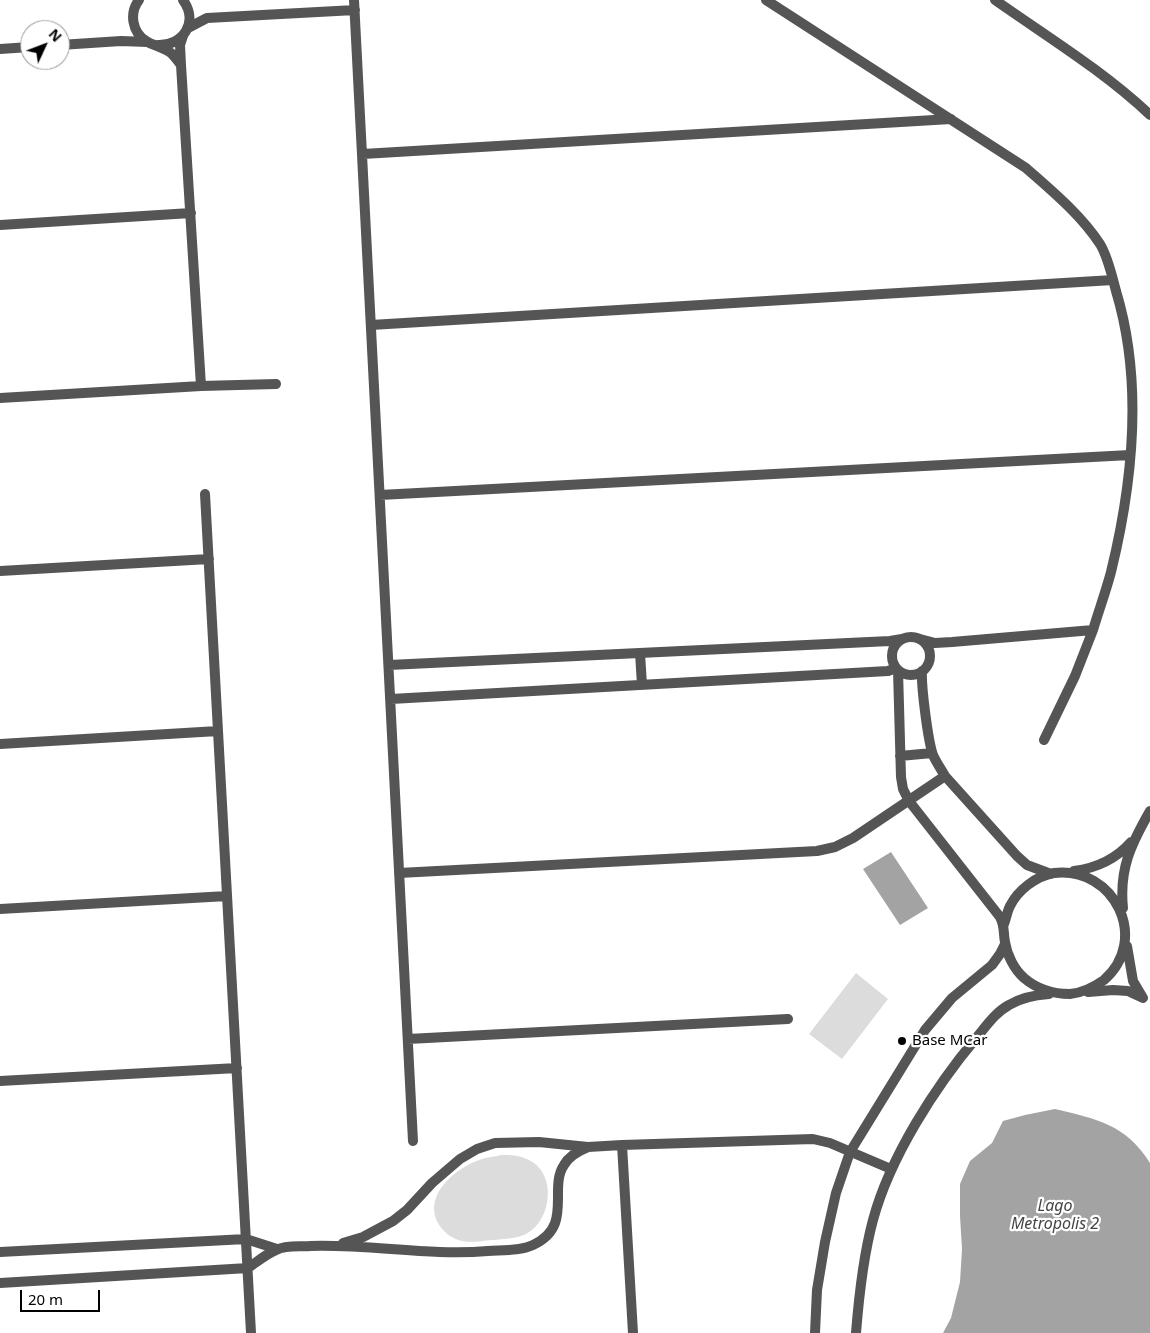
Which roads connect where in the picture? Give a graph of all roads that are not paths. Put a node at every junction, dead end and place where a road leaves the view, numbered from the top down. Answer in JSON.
{"nodes":[{"id":1,"x":139,"y":0,"type":"edge"},
{"id":2,"x":183,"y":0,"type":"edge"},
{"id":3,"x":766,"y":0,"type":"edge"},
{"id":4,"x":995,"y":0,"type":"edge"},
{"id":5,"x":355,"y":5,"type":"edge"},
{"id":6,"x":133,"y":20,"type":"junction"},
{"id":7,"x":185,"y":32,"type":"junction"},
{"id":8,"x":121,"y":41,"type":"junction"},
{"id":9,"x":70,"y":44,"type":"edge"},
{"id":10,"x":152,"y":44,"type":"junction"},
{"id":11,"x":20,"y":48,"type":"edge"},
{"id":12,"x":0,"y":49,"type":"edge"},
{"id":13,"x":181,"y":65,"type":"junction"},
{"id":14,"x":1150,"y":115,"type":"edge"},
{"id":15,"x":952,"y":119,"type":"junction"},
{"id":16,"x":362,"y":154,"type":"junction"},
{"id":17,"x":191,"y":213,"type":"junction"},
{"id":18,"x":0,"y":225,"type":"edge"},
{"id":19,"x":1114,"y":280,"type":"junction"},
{"id":20,"x":371,"y":325,"type":"junction"},
{"id":21,"x":276,"y":384,"type":"dead end"},
{"id":22,"x":201,"y":386,"type":"junction"},
{"id":23,"x":0,"y":398,"type":"edge"},
{"id":24,"x":1130,"y":456,"type":"junction"},
{"id":25,"x":206,"y":494,"type":"dead end"},
{"id":26,"x":380,"y":495,"type":"junction"},
{"id":27,"x":209,"y":559,"type":"junction"},
{"id":28,"x":0,"y":570,"type":"edge"},
{"id":29,"x":1093,"y":630,"type":"junction"},
{"id":30,"x":902,"y":639,"type":"junction"},
{"id":31,"x":920,"y":639,"type":"junction"},
{"id":32,"x":952,"y":642,"type":"junction"},
{"id":33,"x":640,"y":653,"type":"junction"},
{"id":34,"x":389,"y":665,"type":"junction"},
{"id":35,"x":897,"y":669,"type":"junction"},
{"id":36,"x":924,"y":669,"type":"junction"},
{"id":37,"x":642,"y":685,"type":"junction"},
{"id":38,"x":391,"y":699,"type":"junction"},
{"id":39,"x":218,"y":731,"type":"junction"},
{"id":40,"x":1044,"y":740,"type":"dead end"},
{"id":41,"x":0,"y":744,"type":"edge"},
{"id":42,"x":932,"y":753,"type":"junction"},
{"id":43,"x":900,"y":756,"type":"junction"},
{"id":44,"x":945,"y":776,"type":"junction"},
{"id":45,"x":908,"y":801,"type":"junction"},
{"id":46,"x":1150,"y":811,"type":"edge"},
{"id":47,"x":1134,"y":840,"type":"junction"},
{"id":48,"x":1066,"y":872,"type":"junction"},
{"id":49,"x":400,"y":873,"type":"junction"},
{"id":50,"x":1051,"y":874,"type":"junction"},
{"id":51,"x":227,"y":896,"type":"junction"},
{"id":52,"x":0,"y":909,"type":"edge"},
{"id":53,"x":1124,"y":916,"type":"junction"},
{"id":54,"x":1004,"y":924,"type":"junction"},
{"id":55,"x":1126,"y":936,"type":"junction"},
{"id":56,"x":1005,"y":944,"type":"junction"},
{"id":57,"x":1077,"y":993,"type":"junction"},
{"id":58,"x":1058,"y":994,"type":"junction"},
{"id":59,"x":1147,"y":1001,"type":"edge"},
{"id":60,"x":788,"y":1019,"type":"dead end"},
{"id":61,"x":408,"y":1039,"type":"junction"},
{"id":62,"x":237,"y":1068,"type":"junction"},
{"id":63,"x":0,"y":1081,"type":"edge"},
{"id":64,"x":413,"y":1141,"type":"dead end"},
{"id":65,"x":622,"y":1144,"type":"junction"},
{"id":66,"x":588,"y":1147,"type":"junction"},
{"id":67,"x":850,"y":1152,"type":"junction"},
{"id":68,"x":892,"y":1169,"type":"junction"},
{"id":69,"x":246,"y":1239,"type":"junction"},
{"id":70,"x":337,"y":1245,"type":"junction"},
{"id":71,"x":277,"y":1249,"type":"junction"},
{"id":72,"x":0,"y":1252,"type":"edge"},
{"id":73,"x":248,"y":1268,"type":"junction"},
{"id":74,"x":0,"y":1283,"type":"edge"},
{"id":75,"x":251,"y":1333,"type":"edge"},
{"id":76,"x":634,"y":1333,"type":"edge"},
{"id":77,"x":815,"y":1333,"type":"edge"},
{"id":78,"x":856,"y":1333,"type":"edge"}],
"edges":[{"from":1,"to":6,"type":"street"},
{"from":2,"to":7,"type":"street"},
{"from":3,"to":15,"type":"street"},
{"from":4,"to":14,"type":"street"},
{"from":5,"to":7,"type":"street"},
{"from":5,"to":16,"type":"street"},
{"from":6,"to":8,"type":"street"},
{"from":6,"to":10,"type":"street"},
{"from":7,"to":10,"type":"street"},
{"from":7,"to":13,"type":"street"},
{"from":8,"to":9,"type":"street"},
{"from":8,"to":10,"type":"street"},
{"from":10,"to":13,"type":"street"},
{"from":11,"to":12,"type":"street"},
{"from":13,"to":17,"type":"street"},
{"from":15,"to":16,"type":"street"},
{"from":15,"to":19,"type":"street"},
{"from":16,"to":20,"type":"street"},
{"from":17,"to":18,"type":"street"},
{"from":17,"to":22,"type":"street"},
{"from":19,"to":20,"type":"street"},
{"from":19,"to":24,"type":"street"},
{"from":20,"to":26,"type":"street"},
{"from":21,"to":22,"type":"street"},
{"from":22,"to":23,"type":"street"},
{"from":24,"to":26,"type":"street"},
{"from":24,"to":29,"type":"street"},
{"from":25,"to":27,"type":"street"},
{"from":26,"to":34,"type":"street"},
{"from":27,"to":28,"type":"street"},
{"from":27,"to":39,"type":"street"},
{"from":29,"to":32,"type":"street"},
{"from":29,"to":40,"type":"street"},
{"from":30,"to":31,"type":"street"},
{"from":30,"to":33,"type":"street"},
{"from":30,"to":35,"type":"street"},
{"from":31,"to":32,"type":"street"},
{"from":31,"to":36,"type":"street"},
{"from":32,"to":36,"type":"street"},
{"from":33,"to":34,"type":"street"},
{"from":33,"to":37,"type":"street"},
{"from":34,"to":38,"type":"street"},
{"from":35,"to":36,"type":"street"},
{"from":35,"to":37,"type":"street"},
{"from":35,"to":43,"type":"street"},
{"from":36,"to":42,"type":"street"},
{"from":37,"to":38,"type":"street"},
{"from":38,"to":49,"type":"street"},
{"from":39,"to":41,"type":"street"},
{"from":39,"to":51,"type":"street"},
{"from":42,"to":43,"type":"street"},
{"from":42,"to":44,"type":"street"},
{"from":43,"to":45,"type":"street"},
{"from":44,"to":45,"type":"street"},
{"from":44,"to":50,"type":"street"},
{"from":45,"to":49,"type":"street"},
{"from":45,"to":54,"type":"street"},
{"from":46,"to":47,"type":"street"},
{"from":47,"to":48,"type":"street"},
{"from":47,"to":53,"type":"street"},
{"from":48,"to":50,"type":"street"},
{"from":48,"to":53,"type":"street"},
{"from":49,"to":61,"type":"street"},
{"from":50,"to":54,"type":"street"},
{"from":51,"to":52,"type":"street"},
{"from":51,"to":62,"type":"street"},
{"from":53,"to":55,"type":"street"},
{"from":54,"to":56,"type":"street"},
{"from":55,"to":57,"type":"street"},
{"from":55,"to":59,"type":"street"},
{"from":56,"to":58,"type":"street"},
{"from":56,"to":67,"type":"street"},
{"from":57,"to":58,"type":"street"},
{"from":57,"to":59,"type":"street"},
{"from":58,"to":68,"type":"street"},
{"from":60,"to":61,"type":"street"},
{"from":61,"to":64,"type":"street"},
{"from":62,"to":63,"type":"street"},
{"from":62,"to":69,"type":"street"},
{"from":65,"to":66,"type":"street"},
{"from":65,"to":67,"type":"street"},
{"from":65,"to":76,"type":"street"},
{"from":66,"to":70,"type":"street"},
{"from":66,"to":70,"type":"street"},
{"from":67,"to":68,"type":"street"},
{"from":67,"to":77,"type":"street"},
{"from":68,"to":78,"type":"street"},
{"from":69,"to":71,"type":"street"},
{"from":69,"to":72,"type":"street"},
{"from":69,"to":73,"type":"street"},
{"from":70,"to":71,"type":"street"},
{"from":71,"to":73,"type":"street"},
{"from":73,"to":74,"type":"street"},
{"from":73,"to":75,"type":"street"}]}
